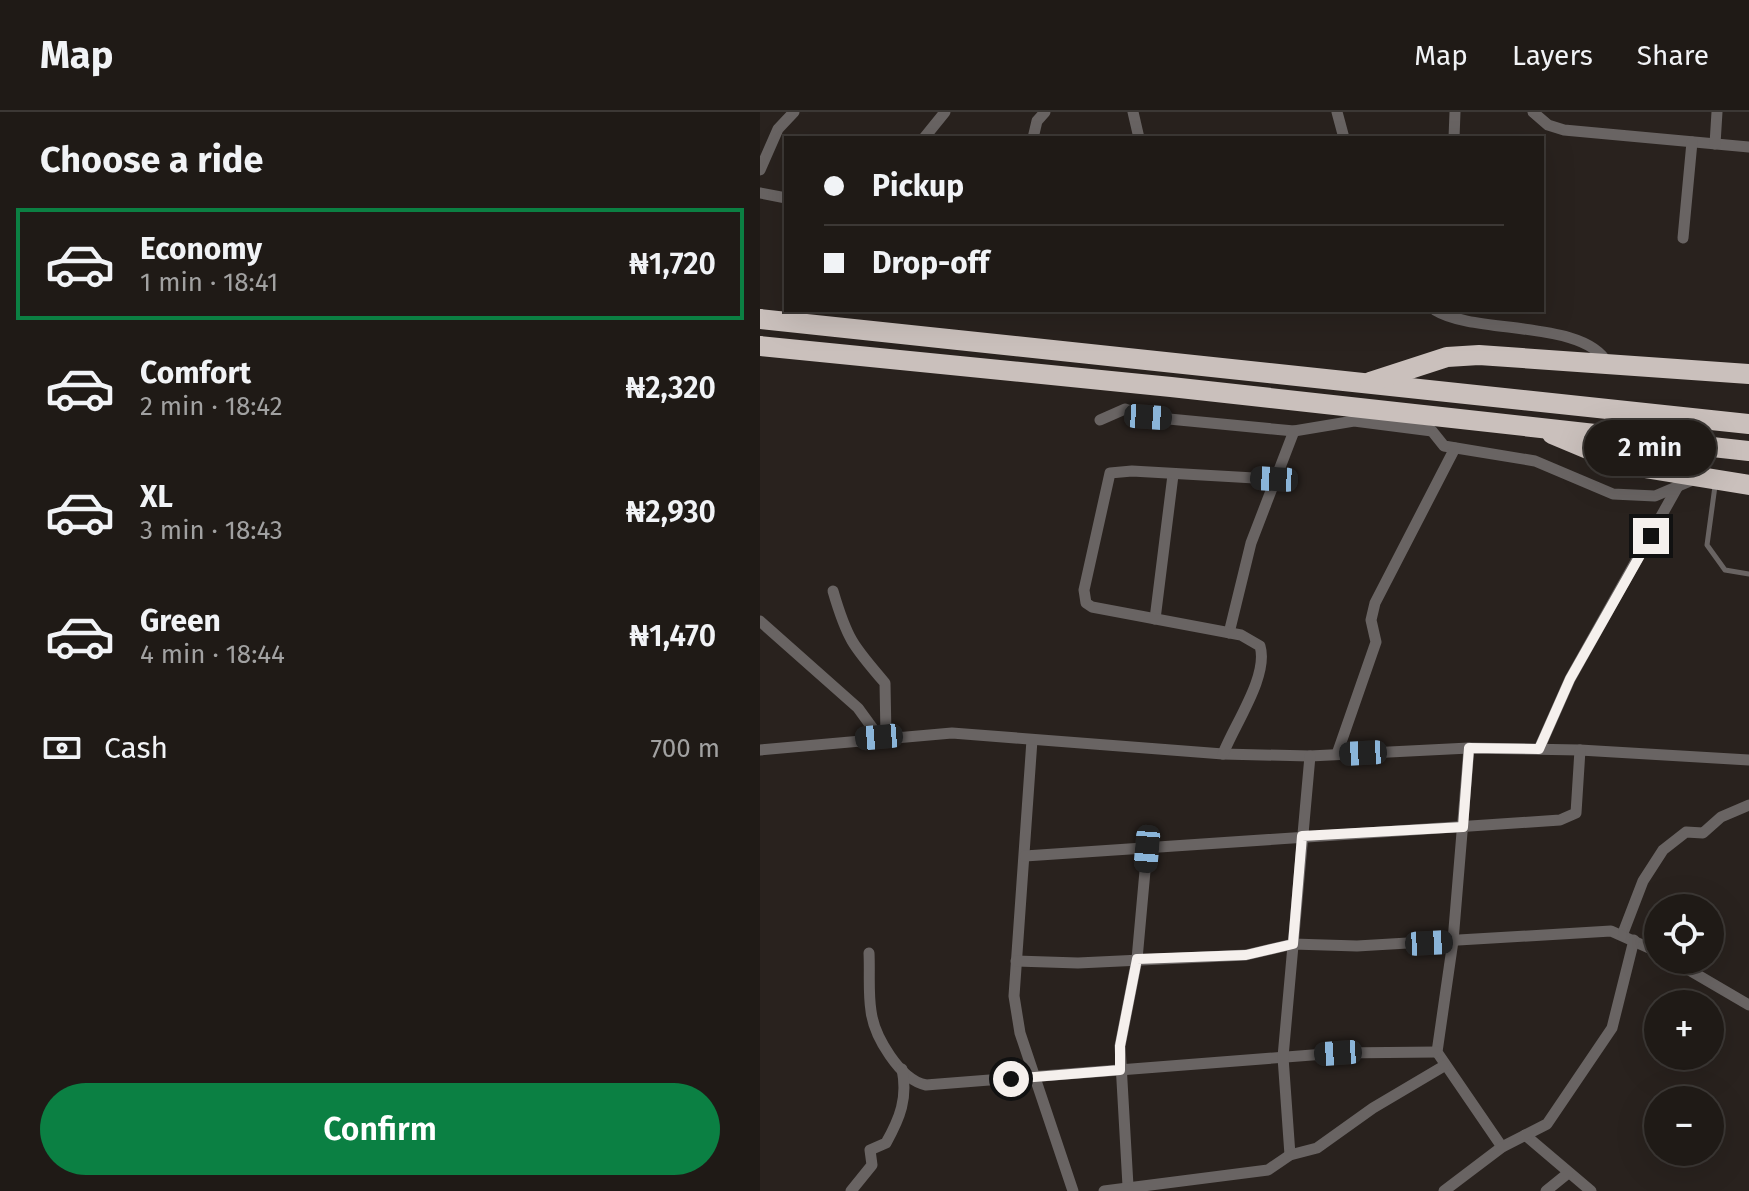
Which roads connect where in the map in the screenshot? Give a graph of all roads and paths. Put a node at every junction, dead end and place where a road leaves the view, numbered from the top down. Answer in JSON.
{"nodes":[{"id":1,"x":794,"y":112,"type":"edge"},
{"id":2,"x":945,"y":112,"type":"edge"},
{"id":3,"x":1045,"y":112,"type":"edge"},
{"id":4,"x":1133,"y":112,"type":"edge"},
{"id":5,"x":1337,"y":112,"type":"edge"},
{"id":6,"x":1455,"y":112,"type":"edge"},
{"id":7,"x":1533,"y":112,"type":"edge"},
{"id":8,"x":1717,"y":112,"type":"edge"},
{"id":9,"x":926,"y":136,"type":"edge"},
{"id":10,"x":1033,"y":136,"type":"edge"},
{"id":11,"x":1139,"y":136,"type":"edge"},
{"id":12,"x":1343,"y":136,"type":"edge"},
{"id":13,"x":1454,"y":136,"type":"edge"},
{"id":14,"x":1692,"y":142,"type":"junction"},
{"id":15,"x":1715,"y":144,"type":"junction"},
{"id":16,"x":1749,"y":147,"type":"edge"},
{"id":17,"x":760,"y":170,"type":"edge"},
{"id":18,"x":760,"y":193,"type":"edge"},
{"id":19,"x":784,"y":198,"type":"edge"},
{"id":20,"x":1683,"y":238,"type":"dead end"},
{"id":21,"x":1439,"y":312,"type":"edge"},
{"id":22,"x":760,"y":319,"type":"edge"},
{"id":23,"x":760,"y":346,"type":"edge"},
{"id":24,"x":1608,"y":364,"type":"junction"},
{"id":25,"x":1749,"y":374,"type":"edge"},
{"id":26,"x":1355,"y":383,"type":"junction"},
{"id":27,"x":1653,"y":415,"type":"junction"},
{"id":28,"x":1100,"y":420,"type":"dead end"},
{"id":29,"x":1522,"y":424,"type":"junction"},
{"id":30,"x":1749,"y":424,"type":"edge"},
{"id":31,"x":1294,"y":431,"type":"junction"},
{"id":32,"x":1651,"y":439,"type":"junction"},
{"id":33,"x":1455,"y":448,"type":"junction"},
{"id":34,"x":1749,"y":451,"type":"edge"},
{"id":35,"x":1173,"y":475,"type":"junction"},
{"id":36,"x":1707,"y":478,"type":"junction"},
{"id":37,"x":1274,"y":479,"type":"junction"},
{"id":38,"x":1749,"y":485,"type":"edge"},
{"id":39,"x":1679,"y":486,"type":"junction"},
{"id":40,"x":1749,"y":574,"type":"edge"},
{"id":41,"x":833,"y":591,"type":"dead end"},
{"id":42,"x":1155,"y":619,"type":"junction"},
{"id":43,"x":760,"y":621,"type":"edge"},
{"id":44,"x":1229,"y":633,"type":"junction"},
{"id":45,"x":882,"y":737,"type":"junction"},
{"id":46,"x":1032,"y":740,"type":"junction"},
{"id":47,"x":1469,"y":748,"type":"junction"},
{"id":48,"x":1539,"y":749,"type":"junction"},
{"id":49,"x":760,"y":750,"type":"edge"},
{"id":50,"x":1580,"y":750,"type":"junction"},
{"id":51,"x":1223,"y":754,"type":"junction"},
{"id":52,"x":1337,"y":754,"type":"junction"},
{"id":53,"x":1310,"y":756,"type":"junction"},
{"id":54,"x":1749,"y":760,"type":"edge"},
{"id":55,"x":1749,"y":805,"type":"edge"},
{"id":56,"x":1463,"y":827,"type":"junction"},
{"id":57,"x":1302,"y":836,"type":"junction"},
{"id":58,"x":1147,"y":849,"type":"junction"},
{"id":59,"x":1025,"y":856,"type":"junction"},
{"id":60,"x":1623,"y":933,"type":"junction"},
{"id":61,"x":1634,"y":940,"type":"junction"},
{"id":62,"x":1453,"y":941,"type":"junction"},
{"id":63,"x":1293,"y":944,"type":"junction"},
{"id":64,"x":1644,"y":945,"type":"edge"},
{"id":65,"x":869,"y":953,"type":"dead end"},
{"id":66,"x":1137,"y":959,"type":"junction"},
{"id":67,"x":1016,"y":961,"type":"junction"},
{"id":68,"x":1696,"y":974,"type":"edge"},
{"id":69,"x":1749,"y":1005,"type":"edge"},
{"id":70,"x":1437,"y":1052,"type":"junction"},
{"id":71,"x":1283,"y":1057,"type":"junction"},
{"id":72,"x":1444,"y":1066,"type":"junction"},
{"id":73,"x":902,"y":1069,"type":"junction"},
{"id":74,"x":1120,"y":1070,"type":"junction"},
{"id":75,"x":1035,"y":1077,"type":"junction"},
{"id":76,"x":1525,"y":1135,"type":"junction"},
{"id":77,"x":1502,"y":1147,"type":"junction"},
{"id":78,"x":1290,"y":1155,"type":"junction"},
{"id":79,"x":1567,"y":1174,"type":"junction"},
{"id":80,"x":1128,"y":1186,"type":"junction"},
{"id":81,"x":851,"y":1191,"type":"edge"},
{"id":82,"x":1073,"y":1191,"type":"edge"},
{"id":83,"x":1104,"y":1191,"type":"edge"},
{"id":84,"x":1444,"y":1191,"type":"edge"},
{"id":85,"x":1546,"y":1191,"type":"edge"},
{"id":86,"x":1591,"y":1191,"type":"edge"}],
"edges":[{"from":1,"to":17,"type":"street"},
{"from":2,"to":9,"type":"street"},
{"from":3,"to":10,"type":"street"},
{"from":4,"to":11,"type":"street"},
{"from":5,"to":12,"type":"street"},
{"from":6,"to":13,"type":"street"},
{"from":7,"to":14,"type":"street"},
{"from":8,"to":15,"type":"street"},
{"from":14,"to":15,"type":"street"},
{"from":14,"to":20,"type":"street"},
{"from":15,"to":16,"type":"street"},
{"from":18,"to":19,"type":"street"},
{"from":21,"to":24,"type":"street"},
{"from":22,"to":26,"type":"highway"},
{"from":23,"to":29,"type":"highway"},
{"from":24,"to":25,"type":"highway"},
{"from":24,"to":26,"type":"highway"},
{"from":26,"to":27,"type":"highway"},
{"from":27,"to":30,"type":"highway"},
{"from":27,"to":32,"type":"highway"},
{"from":28,"to":31,"type":"street"},
{"from":29,"to":32,"type":"highway"},
{"from":29,"to":36,"type":"highway"},
{"from":31,"to":33,"type":"street"},
{"from":31,"to":37,"type":"street"},
{"from":32,"to":34,"type":"highway"},
{"from":33,"to":39,"type":"street"},
{"from":33,"to":52,"type":"street"},
{"from":35,"to":37,"type":"street"},
{"from":35,"to":42,"type":"street"},
{"from":35,"to":42,"type":"street"},
{"from":36,"to":38,"type":"highway"},
{"from":36,"to":39,"type":"street"},
{"from":36,"to":40,"type":"lane"},
{"from":37,"to":44,"type":"street"},
{"from":39,"to":48,"type":"street"},
{"from":41,"to":45,"type":"street"},
{"from":42,"to":44,"type":"street"},
{"from":43,"to":45,"type":"street"},
{"from":44,"to":51,"type":"street"},
{"from":45,"to":46,"type":"street"},
{"from":45,"to":49,"type":"street"},
{"from":46,"to":51,"type":"street"},
{"from":46,"to":59,"type":"street"},
{"from":47,"to":48,"type":"street"},
{"from":47,"to":52,"type":"street"},
{"from":47,"to":56,"type":"street"},
{"from":48,"to":50,"type":"street"},
{"from":50,"to":54,"type":"street"},
{"from":50,"to":56,"type":"street"},
{"from":51,"to":53,"type":"street"},
{"from":52,"to":53,"type":"street"},
{"from":53,"to":57,"type":"street"},
{"from":55,"to":60,"type":"street"},
{"from":56,"to":57,"type":"street"},
{"from":56,"to":62,"type":"street"},
{"from":57,"to":58,"type":"street"},
{"from":57,"to":63,"type":"street"},
{"from":58,"to":59,"type":"street"},
{"from":58,"to":66,"type":"street"},
{"from":59,"to":67,"type":"street"},
{"from":60,"to":61,"type":"street"},
{"from":60,"to":62,"type":"street"},
{"from":61,"to":64,"type":"street"},
{"from":61,"to":76,"type":"street"},
{"from":62,"to":63,"type":"street"},
{"from":62,"to":70,"type":"street"},
{"from":63,"to":66,"type":"street"},
{"from":63,"to":71,"type":"street"},
{"from":65,"to":73,"type":"street"},
{"from":66,"to":67,"type":"street"},
{"from":66,"to":74,"type":"street"},
{"from":67,"to":75,"type":"street"},
{"from":68,"to":69,"type":"street"},
{"from":70,"to":71,"type":"street"},
{"from":70,"to":72,"type":"street"},
{"from":71,"to":74,"type":"street"},
{"from":71,"to":78,"type":"street"},
{"from":72,"to":77,"type":"street"},
{"from":72,"to":78,"type":"street"},
{"from":73,"to":75,"type":"street"},
{"from":73,"to":81,"type":"street"},
{"from":74,"to":75,"type":"street"},
{"from":74,"to":80,"type":"street"},
{"from":75,"to":82,"type":"street"},
{"from":76,"to":77,"type":"street"},
{"from":76,"to":79,"type":"street"},
{"from":77,"to":84,"type":"street"},
{"from":78,"to":80,"type":"street"},
{"from":79,"to":85,"type":"street"},
{"from":79,"to":86,"type":"street"},
{"from":80,"to":83,"type":"street"}]}
